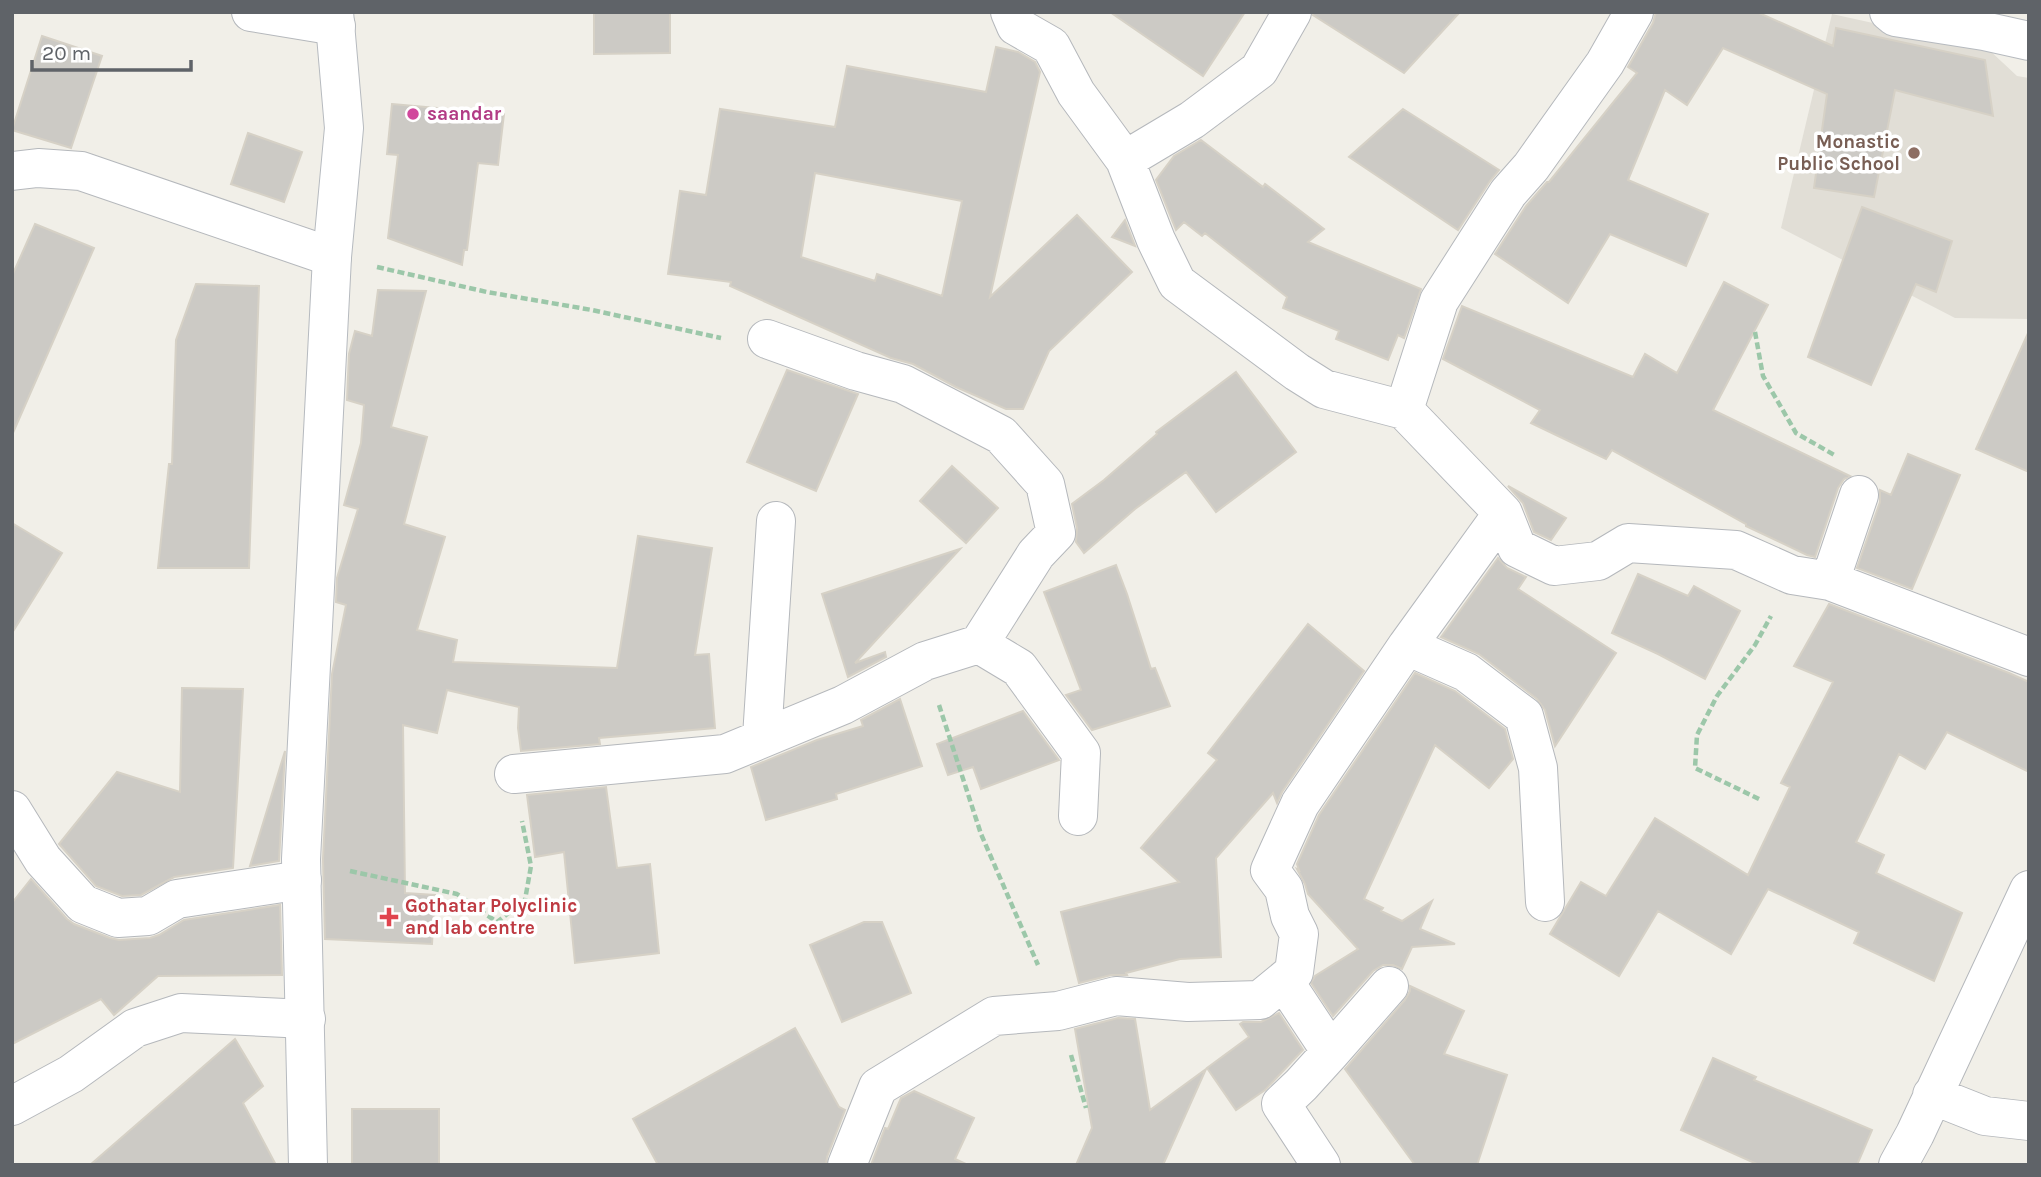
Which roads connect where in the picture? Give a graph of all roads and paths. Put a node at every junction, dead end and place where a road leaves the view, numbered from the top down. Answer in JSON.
{"nodes":[{"id":1,"x":251,"y":12,"type":"edge"},
{"id":2,"x":1010,"y":12,"type":"edge"},
{"id":3,"x":1292,"y":12,"type":"edge"},
{"id":4,"x":1634,"y":12,"type":"edge"},
{"id":5,"x":1889,"y":12,"type":"edge"},
{"id":6,"x":335,"y":19,"type":"edge"},
{"id":7,"x":2029,"y":41,"type":"edge"},
{"id":8,"x":1125,"y":160,"type":"junction"},
{"id":9,"x":12,"y":171,"type":"edge"},
{"id":10,"x":332,"y":257,"type":"junction"},
{"id":11,"x":1755,"y":332,"type":"dead end"},
{"id":12,"x":767,"y":339,"type":"joint"},
{"id":13,"x":1404,"y":410,"type":"junction"},
{"id":14,"x":1859,"y":495,"type":"joint"},
{"id":15,"x":1503,"y":513,"type":"junction"},
{"id":16,"x":776,"y":521,"type":"dead end"},
{"id":17,"x":1792,"y":575,"type":"junction"},
{"id":18,"x":1830,"y":582,"type":"junction"},
{"id":19,"x":979,"y":643,"type":"junction"},
{"id":20,"x":1407,"y":646,"type":"junction"},
{"id":21,"x":2029,"y":657,"type":"edge"},
{"id":22,"x":925,"y":661,"type":"junction"},
{"id":23,"x":762,"y":737,"type":"junction"},
{"id":24,"x":514,"y":774,"type":"joint"},
{"id":25,"x":1759,"y":799,"type":"dead end"},
{"id":26,"x":12,"y":810,"type":"edge"},
{"id":27,"x":1078,"y":816,"type":"dead end"},
{"id":28,"x":302,"y":870,"type":"junction"},
{"id":29,"x":2029,"y":890,"type":"edge"},
{"id":30,"x":1545,"y":902,"type":"dead end"},
{"id":31,"x":1284,"y":981,"type":"junction"},
{"id":32,"x":1389,"y":986,"type":"dead end"},
{"id":33,"x":1058,"y":1011,"type":"junction"},
{"id":34,"x":306,"y":1019,"type":"junction"},
{"id":35,"x":1331,"y":1052,"type":"junction"},
{"id":36,"x":1932,"y":1096,"type":"junction"},
{"id":37,"x":12,"y":1106,"type":"edge"},
{"id":38,"x":1086,"y":1108,"type":"dead end"},
{"id":39,"x":2029,"y":1121,"type":"edge"},
{"id":40,"x":308,"y":1165,"type":"edge"},
{"id":41,"x":847,"y":1165,"type":"edge"},
{"id":42,"x":1321,"y":1165,"type":"edge"},
{"id":43,"x":1898,"y":1165,"type":"edge"}],
"edges":[{"from":1,"to":6,"type":"street"},
{"from":2,"to":8,"type":"street"},
{"from":3,"to":8,"type":"street"},
{"from":4,"to":13,"type":"street"},
{"from":5,"to":7,"type":"street"},
{"from":6,"to":10,"type":"street"},
{"from":8,"to":13,"type":"street"},
{"from":9,"to":10,"type":"street"},
{"from":10,"to":12,"type":"path"},
{"from":10,"to":28,"type":"street"},
{"from":11,"to":14,"type":"path"},
{"from":12,"to":19,"type":"street"},
{"from":13,"to":15,"type":"street"},
{"from":14,"to":18,"type":"street"},
{"from":15,"to":17,"type":"street"},
{"from":15,"to":20,"type":"street"},
{"from":16,"to":23,"type":"street"},
{"from":17,"to":18,"type":"street"},
{"from":17,"to":25,"type":"path"},
{"from":18,"to":21,"type":"street"},
{"from":19,"to":22,"type":"street"},
{"from":19,"to":27,"type":"street"},
{"from":20,"to":30,"type":"street"},
{"from":20,"to":31,"type":"street"},
{"from":22,"to":23,"type":"street"},
{"from":22,"to":33,"type":"path"},
{"from":23,"to":24,"type":"street"},
{"from":24,"to":28,"type":"path"},
{"from":26,"to":28,"type":"street"},
{"from":28,"to":34,"type":"street"},
{"from":29,"to":36,"type":"street"},
{"from":31,"to":33,"type":"street"},
{"from":31,"to":35,"type":"street"},
{"from":32,"to":35,"type":"street"},
{"from":33,"to":38,"type":"path"},
{"from":33,"to":41,"type":"street"},
{"from":34,"to":37,"type":"street"},
{"from":34,"to":40,"type":"street"},
{"from":35,"to":42,"type":"street"},
{"from":36,"to":39,"type":"street"},
{"from":36,"to":43,"type":"street"}]}
